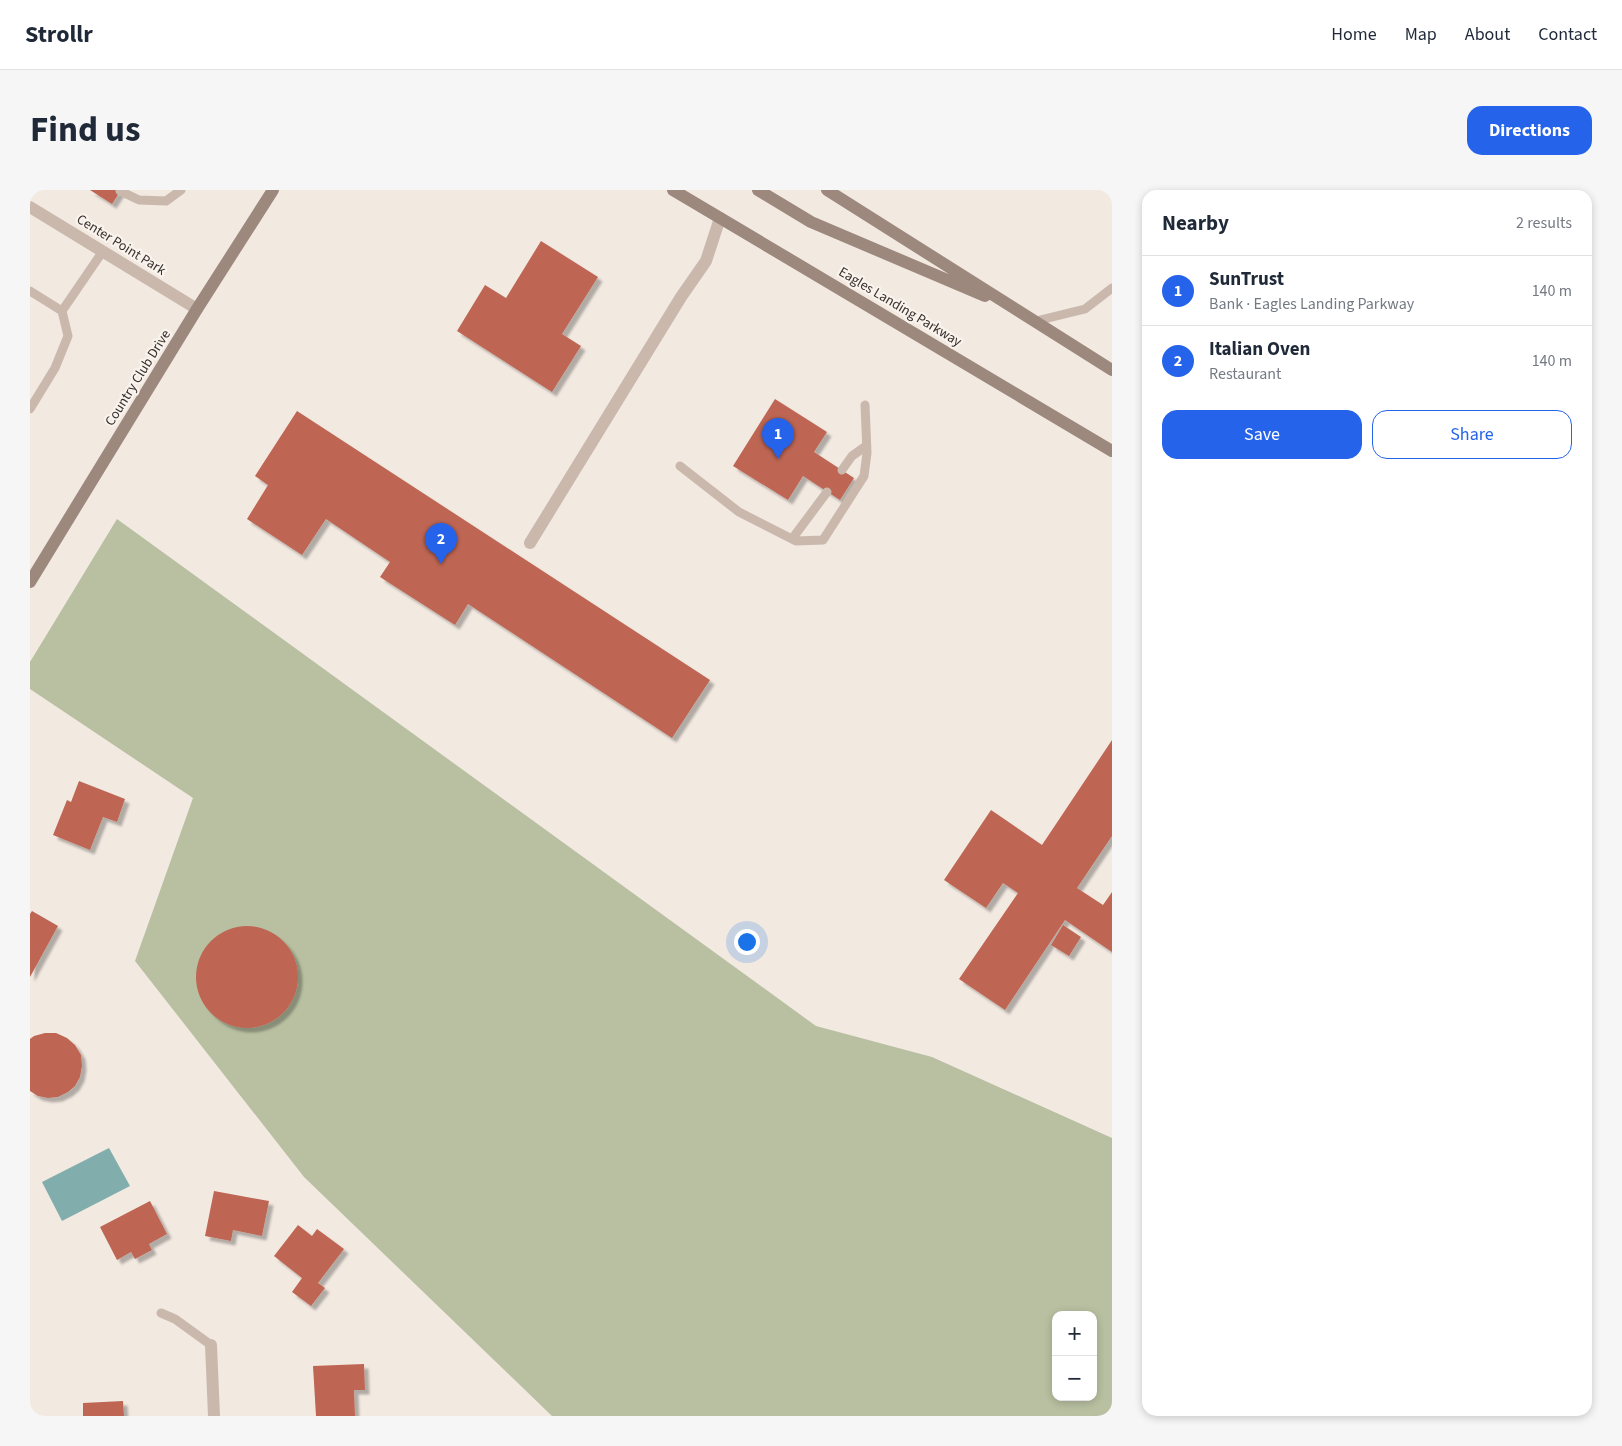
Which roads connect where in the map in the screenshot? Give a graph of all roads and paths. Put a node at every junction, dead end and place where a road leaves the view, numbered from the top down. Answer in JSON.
{"nodes":[{"id":1,"x":181,"y":190,"type":"edge"},
{"id":2,"x":273,"y":190,"type":"edge"},
{"id":3,"x":673,"y":190,"type":"edge"},
{"id":4,"x":758,"y":190,"type":"edge"},
{"id":5,"x":827,"y":190,"type":"edge"},
{"id":6,"x":120,"y":191,"type":"edge"},
{"id":7,"x":30,"y":207,"type":"edge"},
{"id":8,"x":720,"y":218,"type":"junction"},
{"id":9,"x":103,"y":252,"type":"junction"},
{"id":10,"x":1112,"y":288,"type":"edge"},
{"id":11,"x":30,"y":291,"type":"edge"},
{"id":12,"x":197,"y":310,"type":"junction"},
{"id":13,"x":62,"y":311,"type":"junction"},
{"id":14,"x":1019,"y":311,"type":"junction"},
{"id":15,"x":1036,"y":321,"type":"junction"},
{"id":16,"x":1112,"y":370,"type":"edge"},
{"id":17,"x":34,"y":398,"type":"edge"},
{"id":18,"x":865,"y":405,"type":"dead end"},
{"id":19,"x":30,"y":409,"type":"edge"},
{"id":20,"x":866,"y":446,"type":"junction"},
{"id":21,"x":1112,"y":451,"type":"edge"},
{"id":22,"x":680,"y":466,"type":"dead end"},
{"id":23,"x":842,"y":470,"type":"dead end"},
{"id":24,"x":827,"y":492,"type":"dead end"},
{"id":25,"x":792,"y":539,"type":"junction"},
{"id":26,"x":530,"y":543,"type":"dead end"},
{"id":27,"x":30,"y":582,"type":"edge"},
{"id":28,"x":161,"y":1313,"type":"dead end"},
{"id":29,"x":211,"y":1344,"type":"joint"},
{"id":30,"x":214,"y":1416,"type":"edge"}],
"edges":[{"from":1,"to":6,"type":"lane"},
{"from":2,"to":12,"type":"main road","name":"Country Club Drive"},
{"from":3,"to":8,"type":"main road","name":"Eagles Landing Parkway"},
{"from":4,"to":14,"type":"main road"},
{"from":5,"to":14,"type":"main road"},
{"from":7,"to":9,"type":"street","name":"Center Point Park"},
{"from":8,"to":21,"type":"main road","name":"Eagles Landing Parkway"},
{"from":8,"to":26,"type":"street"},
{"from":9,"to":12,"type":"street","name":"Center Point Park"},
{"from":9,"to":13,"type":"lane"},
{"from":10,"to":15,"type":"lane"},
{"from":11,"to":13,"type":"lane"},
{"from":12,"to":27,"type":"main road","name":"Country Club Drive"},
{"from":13,"to":17,"type":"lane"},
{"from":14,"to":15,"type":"main road"},
{"from":15,"to":16,"type":"main road"},
{"from":17,"to":19,"type":"lane"},
{"from":18,"to":20,"type":"lane"},
{"from":20,"to":23,"type":"lane"},
{"from":20,"to":25,"type":"lane"},
{"from":22,"to":25,"type":"lane"},
{"from":24,"to":25,"type":"lane"},
{"from":28,"to":29,"type":"lane"},
{"from":29,"to":30,"type":"street"}]}
